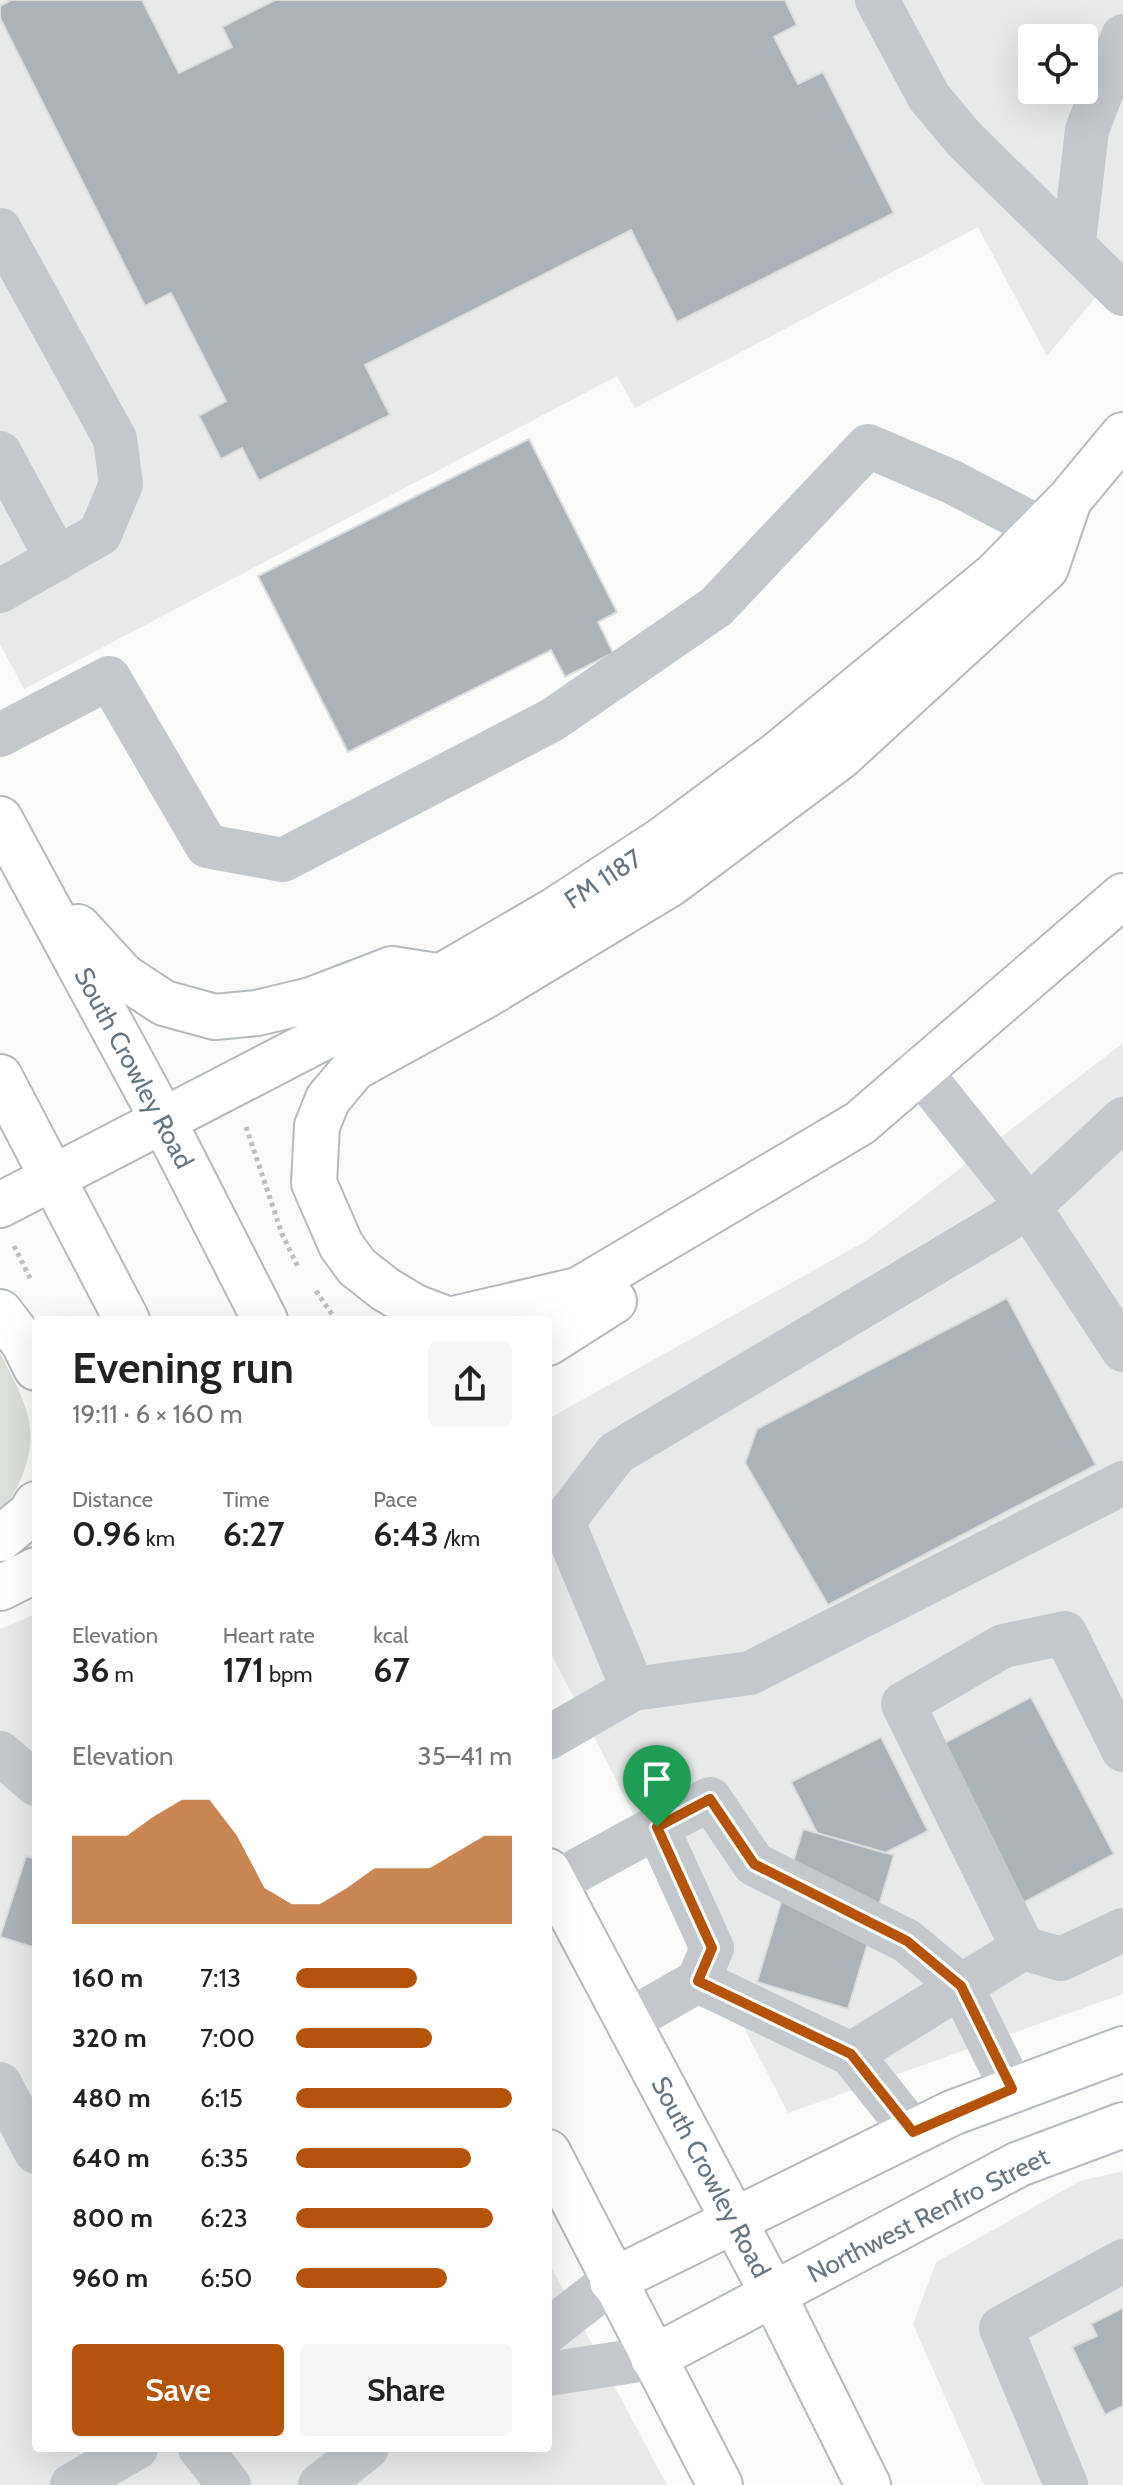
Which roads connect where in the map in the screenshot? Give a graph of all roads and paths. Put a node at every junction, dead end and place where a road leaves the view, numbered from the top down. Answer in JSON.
{"nodes":[{"id":1,"x":877,"y":0,"type":"edge"},
{"id":2,"x":1123,"y":36,"type":"edge"},
{"id":3,"x":0,"y":230,"type":"edge"},
{"id":4,"x":1074,"y":242,"type":"junction"},
{"id":5,"x":1123,"y":294,"type":"edge"},
{"id":6,"x":1123,"y":435,"type":"edge"},
{"id":7,"x":0,"y":453,"type":"edge"},
{"id":8,"x":1054,"y":514,"type":"junction"},
{"id":9,"x":57,"y":559,"type":"junction"},
{"id":10,"x":0,"y":591,"type":"edge"},
{"id":11,"x":0,"y":735,"type":"edge"},
{"id":12,"x":0,"y":819,"type":"edge"},
{"id":13,"x":34,"y":882,"type":"junction"},
{"id":14,"x":1123,"y":896,"type":"edge"},
{"id":15,"x":440,"y":977,"type":"junction"},
{"id":16,"x":919,"y":1070,"type":"junction"},
{"id":17,"x":0,"y":1077,"type":"edge"},
{"id":18,"x":1123,"y":1119,"type":"edge"},
{"id":19,"x":164,"y":1122,"type":"junction"},
{"id":20,"x":860,"y":1123,"type":"junction"},
{"id":21,"x":55,"y":1178,"type":"junction"},
{"id":22,"x":0,"y":1205,"type":"edge"},
{"id":23,"x":1029,"y":1207,"type":"junction"},
{"id":24,"x":582,"y":1289,"type":"junction"},
{"id":25,"x":0,"y":1312,"type":"edge"},
{"id":26,"x":125,"y":1316,"type":"edge"},
{"id":27,"x":263,"y":1316,"type":"edge"},
{"id":28,"x":439,"y":1316,"type":"edge"},
{"id":29,"x":466,"y":1316,"type":"edge"},
{"id":30,"x":531,"y":1316,"type":"edge"},
{"id":31,"x":552,"y":1341,"type":"edge"},
{"id":32,"x":1123,"y":1350,"type":"edge"},
{"id":33,"x":32,"y":1360,"type":"edge"},
{"id":34,"x":1123,"y":1483,"type":"edge"},
{"id":35,"x":32,"y":1511,"type":"edge"},
{"id":36,"x":0,"y":1539,"type":"edge"},
{"id":37,"x":633,"y":1689,"type":"junction"},
{"id":38,"x":552,"y":1736,"type":"edge"},
{"id":39,"x":1123,"y":1750,"type":"edge"},
{"id":40,"x":0,"y":1753,"type":"edge"},
{"id":41,"x":32,"y":1781,"type":"edge"},
{"id":42,"x":657,"y":1827,"type":"junction"},
{"id":43,"x":552,"y":1877,"type":"edge"},
{"id":44,"x":552,"y":1879,"type":"edge"},
{"id":45,"x":1123,"y":1930,"type":"edge"},
{"id":46,"x":1023,"y":1948,"type":"junction"},
{"id":47,"x":698,"y":1981,"type":"junction"},
{"id":48,"x":961,"y":1986,"type":"junction"},
{"id":49,"x":628,"y":2021,"type":"junction"},
{"id":50,"x":1123,"y":2049,"type":"edge"},
{"id":51,"x":851,"y":2054,"type":"junction"},
{"id":52,"x":1012,"y":2089,"type":"junction"},
{"id":53,"x":1123,"y":2125,"type":"edge"},
{"id":54,"x":913,"y":2132,"type":"junction"},
{"id":55,"x":552,"y":2160,"type":"edge"},
{"id":56,"x":733,"y":2221,"type":"junction"},
{"id":57,"x":1123,"y":2261,"type":"edge"},
{"id":58,"x":612,"y":2281,"type":"junction"},
{"id":59,"x":773,"y":2294,"type":"junction"},
{"id":60,"x":552,"y":2328,"type":"edge"},
{"id":61,"x":653,"y":2358,"type":"junction"},
{"id":62,"x":552,"y":2373,"type":"edge"},
{"id":63,"x":129,"y":2452,"type":"edge"},
{"id":64,"x":203,"y":2452,"type":"edge"},
{"id":65,"x":362,"y":2452,"type":"edge"},
{"id":66,"x":72,"y":2485,"type":"edge"},
{"id":67,"x":229,"y":2485,"type":"edge"},
{"id":68,"x":320,"y":2485,"type":"edge"},
{"id":69,"x":720,"y":2485,"type":"edge"},
{"id":70,"x":868,"y":2485,"type":"edge"},
{"id":71,"x":1066,"y":2485,"type":"edge"}],
"edges":[{"from":1,"to":4,"type":"lane"},
{"from":2,"to":4,"type":"lane"},
{"from":3,"to":9,"type":"lane"},
{"from":4,"to":5,"type":"lane"},
{"from":6,"to":8,"type":"main road","name":"FM 1187","number":"FM 1187"},
{"from":7,"to":9,"type":"lane"},
{"from":8,"to":11,"type":"lane"},
{"from":8,"to":15,"type":"main road","name":"FM 1187","number":"FM 1187"},
{"from":8,"to":28,"type":"main road"},
{"from":9,"to":10,"type":"lane"},
{"from":12,"to":13,"type":"main road","name":"South Crowley Road"},
{"from":13,"to":15,"type":"main road"},
{"from":13,"to":19,"type":"main road","name":"South Crowley Road"},
{"from":14,"to":16,"type":"main road"},
{"from":15,"to":19,"type":"main road","name":"FM 1187","number":"FM 1187"},
{"from":16,"to":20,"type":"main road"},
{"from":16,"to":23,"type":"lane"},
{"from":17,"to":21,"type":"main road"},
{"from":18,"to":23,"type":"lane"},
{"from":19,"to":21,"type":"main road","name":"FM 1187","number":"FM 1187"},
{"from":19,"to":27,"type":"main road","name":"South Crowley Road"},
{"from":20,"to":24,"type":"main road"},
{"from":20,"to":31,"type":"main road"},
{"from":21,"to":22,"type":"main road","name":"FM 1187","number":"FM 1187"},
{"from":21,"to":26,"type":"main road"},
{"from":23,"to":32,"type":"lane"},
{"from":23,"to":37,"type":"lane"},
{"from":24,"to":29,"type":"main road"},
{"from":24,"to":30,"type":"main road"},
{"from":25,"to":33,"type":"main road"},
{"from":34,"to":37,"type":"lane"},
{"from":35,"to":36,"type":"main road"},
{"from":37,"to":38,"type":"lane"},
{"from":39,"to":46,"type":"lane"},
{"from":40,"to":41,"type":"lane"},
{"from":42,"to":43,"type":"lane"},
{"from":42,"to":47,"type":"lane"},
{"from":42,"to":48,"type":"lane"},
{"from":44,"to":49,"type":"main road","name":"South Crowley Road"},
{"from":45,"to":46,"type":"lane"},
{"from":46,"to":48,"type":"lane"},
{"from":47,"to":49,"type":"lane"},
{"from":47,"to":51,"type":"lane"},
{"from":48,"to":51,"type":"lane"},
{"from":48,"to":52,"type":"lane"},
{"from":49,"to":56,"type":"main road","name":"South Crowley Road"},
{"from":50,"to":52,"type":"main road"},
{"from":51,"to":54,"type":"lane"},
{"from":52,"to":54,"type":"main road"},
{"from":53,"to":59,"type":"main road","name":"Northwest Renfro Street"},
{"from":54,"to":56,"type":"main road"},
{"from":55,"to":58,"type":"main road"},
{"from":56,"to":58,"type":"main road"},
{"from":56,"to":59,"type":"main road","name":"South Crowley Road"},
{"from":57,"to":71,"type":"lane"},
{"from":58,"to":60,"type":"lane"},
{"from":58,"to":61,"type":"main road"},
{"from":59,"to":61,"type":"main road","name":"Northwest Renfro Street"},
{"from":59,"to":70,"type":"main road","name":"South Crowley Road"},
{"from":61,"to":62,"type":"lane"},
{"from":61,"to":69,"type":"main road"},
{"from":63,"to":66,"type":"lane"},
{"from":64,"to":67,"type":"lane"},
{"from":65,"to":68,"type":"lane"}]}
